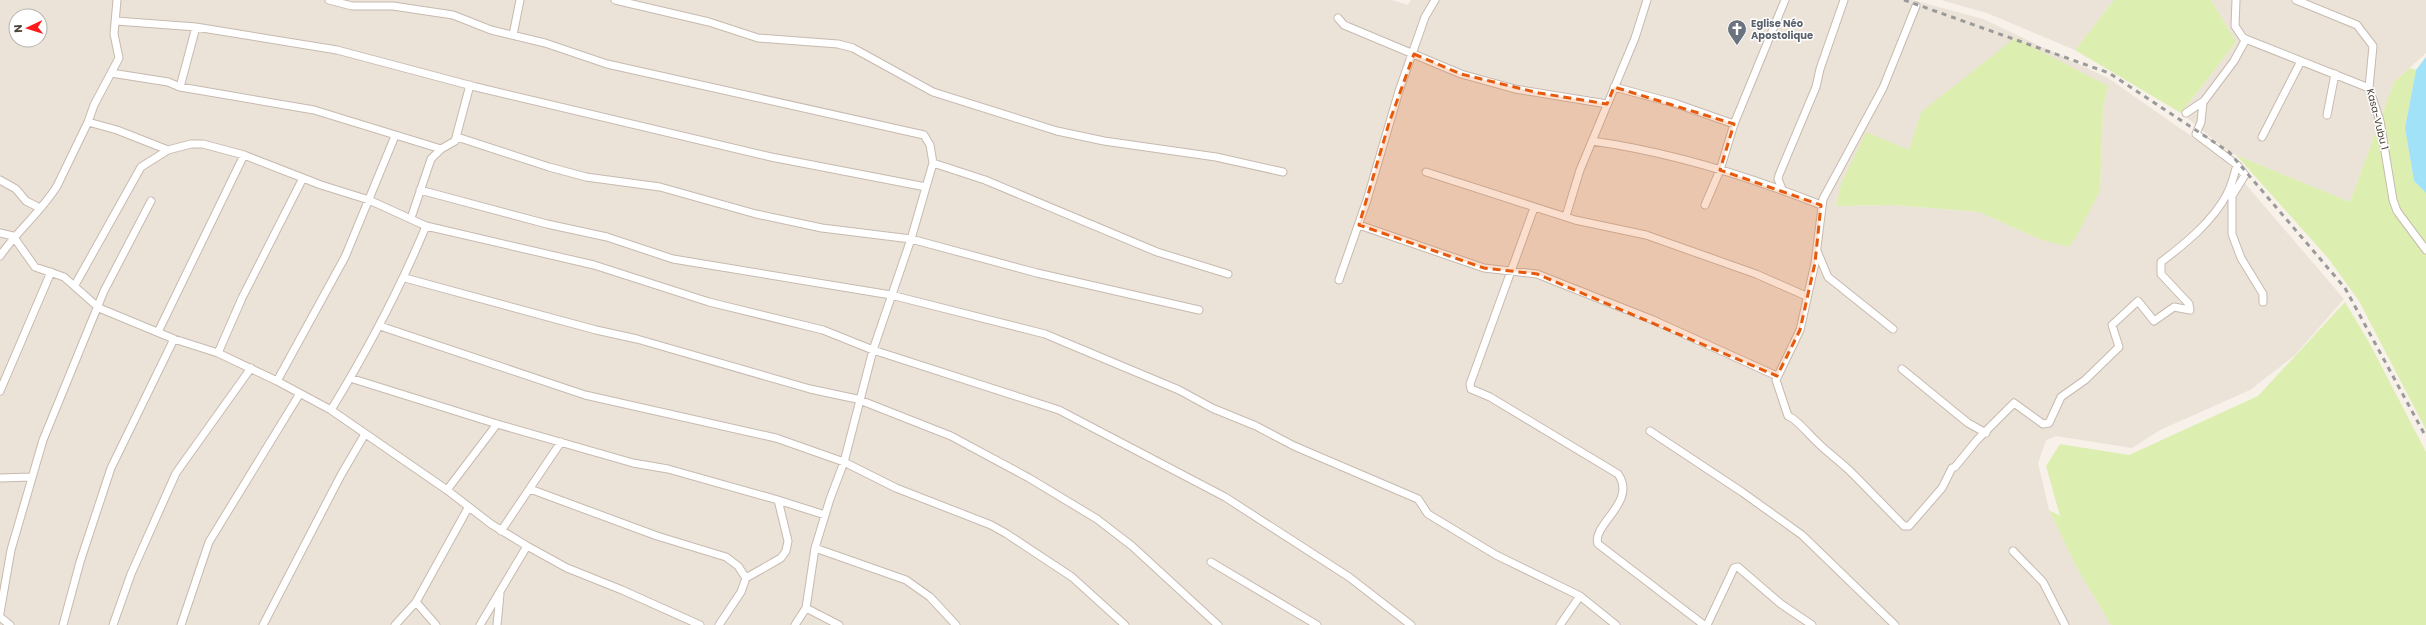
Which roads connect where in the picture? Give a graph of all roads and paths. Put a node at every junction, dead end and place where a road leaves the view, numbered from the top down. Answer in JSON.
{"nodes":[{"id":1,"x":117,"y":0,"type":"edge"},
{"id":2,"x":329,"y":0,"type":"edge"},
{"id":3,"x":520,"y":0,"type":"edge"},
{"id":4,"x":615,"y":0,"type":"edge"},
{"id":5,"x":1435,"y":0,"type":"edge"},
{"id":6,"x":1647,"y":0,"type":"edge"},
{"id":7,"x":1785,"y":0,"type":"edge"},
{"id":8,"x":1844,"y":0,"type":"edge"},
{"id":9,"x":2236,"y":0,"type":"edge"},
{"id":10,"x":2296,"y":0,"type":"edge"},
{"id":11,"x":1916,"y":6,"type":"dead end"},
{"id":12,"x":1338,"y":18,"type":"dead end"},
{"id":13,"x":116,"y":21,"type":"junction"},
{"id":14,"x":196,"y":28,"type":"junction"},
{"id":15,"x":513,"y":35,"type":"junction"},
{"id":16,"x":2246,"y":39,"type":"junction"},
{"id":17,"x":1414,"y":54,"type":"junction"},
{"id":18,"x":2301,"y":61,"type":"junction"},
{"id":19,"x":111,"y":73,"type":"junction"},
{"id":20,"x":2335,"y":74,"type":"junction"},
{"id":21,"x":470,"y":85,"type":"junction"},
{"id":22,"x":180,"y":87,"type":"junction"},
{"id":23,"x":1614,"y":87,"type":"junction"},
{"id":24,"x":2369,"y":88,"type":"junction"},
{"id":25,"x":2203,"y":102,"type":"junction"},
{"id":26,"x":1606,"y":104,"type":"junction"},
{"id":27,"x":2186,"y":113,"type":"dead end"},
{"id":28,"x":2327,"y":116,"type":"dead end"},
{"id":29,"x":88,"y":122,"type":"junction"},
{"id":30,"x":1734,"y":124,"type":"junction"},
{"id":31,"x":395,"y":136,"type":"junction"},
{"id":32,"x":457,"y":137,"type":"junction"},
{"id":33,"x":2262,"y":137,"type":"dead end"},
{"id":34,"x":1592,"y":141,"type":"junction"},
{"id":35,"x":441,"y":149,"type":"junction"},
{"id":36,"x":168,"y":150,"type":"junction"},
{"id":37,"x":244,"y":155,"type":"junction"},
{"id":38,"x":933,"y":163,"type":"junction"},
{"id":39,"x":2237,"y":165,"type":"junction"},
{"id":40,"x":1720,"y":170,"type":"junction"},
{"id":41,"x":1283,"y":172,"type":"dead end"},
{"id":42,"x":1426,"y":172,"type":"dead end"},
{"id":43,"x":303,"y":178,"type":"junction"},
{"id":44,"x":0,"y":180,"type":"edge"},
{"id":45,"x":926,"y":187,"type":"junction"},
{"id":46,"x":1782,"y":189,"type":"junction"},
{"id":47,"x":420,"y":190,"type":"junction"},
{"id":48,"x":369,"y":200,"type":"junction"},
{"id":49,"x":151,"y":201,"type":"dead end"},
{"id":50,"x":1705,"y":205,"type":"dead end"},
{"id":51,"x":1821,"y":205,"type":"junction"},
{"id":52,"x":40,"y":208,"type":"junction"},
{"id":53,"x":1534,"y":208,"type":"junction"},
{"id":54,"x":1566,"y":216,"type":"junction"},
{"id":55,"x":411,"y":218,"type":"junction"},
{"id":56,"x":1359,"y":225,"type":"junction"},
{"id":57,"x":426,"y":226,"type":"junction"},
{"id":58,"x":0,"y":233,"type":"edge"},
{"id":59,"x":13,"y":236,"type":"junction"},
{"id":60,"x":910,"y":239,"type":"junction"},
{"id":61,"x":2426,"y":250,"type":"edge"},
{"id":62,"x":1817,"y":251,"type":"junction"},
{"id":63,"x":0,"y":256,"type":"edge"},
{"id":64,"x":1512,"y":270,"type":"junction"},
{"id":65,"x":51,"y":272,"type":"junction"},
{"id":66,"x":1228,"y":274,"type":"dead end"},
{"id":67,"x":404,"y":278,"type":"junction"},
{"id":68,"x":1339,"y":280,"type":"dead end"},
{"id":69,"x":76,"y":285,"type":"junction"},
{"id":70,"x":891,"y":294,"type":"junction"},
{"id":71,"x":1806,"y":296,"type":"junction"},
{"id":72,"x":2263,"y":302,"type":"dead end"},
{"id":73,"x":99,"y":308,"type":"junction"},
{"id":74,"x":1199,"y":310,"type":"dead end"},
{"id":75,"x":380,"y":326,"type":"junction"},
{"id":76,"x":1893,"y":329,"type":"dead end"},
{"id":77,"x":158,"y":332,"type":"junction"},
{"id":78,"x":174,"y":339,"type":"junction"},
{"id":79,"x":873,"y":350,"type":"junction"},
{"id":80,"x":218,"y":353,"type":"junction"},
{"id":81,"x":251,"y":368,"type":"junction"},
{"id":82,"x":1902,"y":370,"type":"dead end"},
{"id":83,"x":1777,"y":376,"type":"junction"},
{"id":84,"x":350,"y":378,"type":"junction"},
{"id":85,"x":277,"y":381,"type":"junction"},
{"id":86,"x":0,"y":391,"type":"edge"},
{"id":87,"x":299,"y":394,"type":"junction"},
{"id":88,"x":861,"y":400,"type":"junction"},
{"id":89,"x":330,"y":410,"type":"junction"},
{"id":90,"x":497,"y":424,"type":"junction"},
{"id":91,"x":1650,"y":432,"type":"dead end"},
{"id":92,"x":1986,"y":433,"type":"junction"},
{"id":93,"x":365,"y":434,"type":"junction"},
{"id":94,"x":561,"y":442,"type":"junction"},
{"id":95,"x":844,"y":462,"type":"junction"},
{"id":96,"x":31,"y":477,"type":"junction"},
{"id":97,"x":0,"y":478,"type":"edge"},
{"id":98,"x":447,"y":490,"type":"junction"},
{"id":99,"x":530,"y":490,"type":"junction"},
{"id":100,"x":778,"y":500,"type":"junction"},
{"id":101,"x":468,"y":508,"type":"junction"},
{"id":102,"x":825,"y":515,"type":"junction"},
{"id":103,"x":501,"y":531,"type":"junction"},
{"id":104,"x":527,"y":546,"type":"junction"},
{"id":105,"x":815,"y":548,"type":"junction"},
{"id":106,"x":2013,"y":551,"type":"dead end"},
{"id":107,"x":1211,"y":562,"type":"dead end"},
{"id":108,"x":746,"y":578,"type":"junction"},
{"id":109,"x":501,"y":590,"type":"junction"},
{"id":110,"x":1580,"y":596,"type":"junction"},
{"id":111,"x":416,"y":602,"type":"junction"},
{"id":112,"x":806,"y":608,"type":"junction"},
{"id":113,"x":0,"y":613,"type":"edge"},
{"id":114,"x":0,"y":617,"type":"edge"},
{"id":115,"x":10,"y":625,"type":"edge"},
{"id":116,"x":63,"y":625,"type":"edge"},
{"id":117,"x":113,"y":625,"type":"edge"},
{"id":118,"x":181,"y":625,"type":"edge"},
{"id":119,"x":263,"y":625,"type":"edge"},
{"id":120,"x":395,"y":625,"type":"edge"},
{"id":121,"x":436,"y":625,"type":"edge"},
{"id":122,"x":480,"y":625,"type":"edge"},
{"id":123,"x":497,"y":625,"type":"edge"},
{"id":124,"x":700,"y":625,"type":"edge"},
{"id":125,"x":719,"y":625,"type":"edge"},
{"id":126,"x":796,"y":625,"type":"edge"},
{"id":127,"x":839,"y":625,"type":"edge"},
{"id":128,"x":956,"y":625,"type":"edge"},
{"id":129,"x":1125,"y":625,"type":"edge"},
{"id":130,"x":1218,"y":625,"type":"edge"},
{"id":131,"x":1317,"y":625,"type":"edge"},
{"id":132,"x":1411,"y":625,"type":"edge"},
{"id":133,"x":1560,"y":625,"type":"edge"},
{"id":134,"x":1616,"y":625,"type":"edge"},
{"id":135,"x":1705,"y":625,"type":"edge"},
{"id":136,"x":1812,"y":625,"type":"edge"},
{"id":137,"x":1895,"y":625,"type":"edge"},
{"id":138,"x":2065,"y":625,"type":"edge"}],
"edges":[{"from":1,"to":13,"type":"street"},
{"from":2,"to":15,"type":"street"},
{"from":3,"to":15,"type":"street"},
{"from":4,"to":41,"type":"street"},
{"from":5,"to":17,"type":"street"},
{"from":6,"to":23,"type":"street"},
{"from":7,"to":30,"type":"street"},
{"from":8,"to":46,"type":"street"},
{"from":9,"to":16,"type":"street"},
{"from":10,"to":24,"type":"street","name":"Kasa-Vubu 1"},
{"from":11,"to":51,"type":"street"},
{"from":12,"to":17,"type":"street"},
{"from":13,"to":14,"type":"street"},
{"from":13,"to":19,"type":"street"},
{"from":14,"to":21,"type":"street"},
{"from":14,"to":22,"type":"street"},
{"from":15,"to":38,"type":"street"},
{"from":16,"to":18,"type":"street"},
{"from":16,"to":25,"type":"street"},
{"from":17,"to":26,"type":"street"},
{"from":17,"to":56,"type":"street"},
{"from":18,"to":20,"type":"street"},
{"from":18,"to":33,"type":"street"},
{"from":19,"to":22,"type":"street"},
{"from":19,"to":29,"type":"street"},
{"from":20,"to":24,"type":"street"},
{"from":20,"to":28,"type":"street"},
{"from":21,"to":32,"type":"street"},
{"from":21,"to":45,"type":"street"},
{"from":22,"to":31,"type":"street"},
{"from":23,"to":26,"type":"street"},
{"from":23,"to":30,"type":"street"},
{"from":24,"to":61,"type":"street","name":"Kasa-Vubu 1"},
{"from":25,"to":27,"type":"street"},
{"from":25,"to":39,"type":"street"},
{"from":26,"to":34,"type":"street"},
{"from":29,"to":36,"type":"street"},
{"from":29,"to":52,"type":"street"},
{"from":30,"to":40,"type":"street"},
{"from":31,"to":35,"type":"street"},
{"from":31,"to":48,"type":"street"},
{"from":32,"to":35,"type":"street"},
{"from":32,"to":60,"type":"street"},
{"from":34,"to":40,"type":"street"},
{"from":34,"to":54,"type":"street"},
{"from":35,"to":47,"type":"street"},
{"from":36,"to":37,"type":"street"},
{"from":36,"to":69,"type":"street"},
{"from":37,"to":43,"type":"street"},
{"from":37,"to":77,"type":"street"},
{"from":38,"to":45,"type":"street"},
{"from":38,"to":66,"type":"street"},
{"from":39,"to":72,"type":"street"},
{"from":39,"to":92,"type":"street"},
{"from":40,"to":46,"type":"street"},
{"from":40,"to":50,"type":"street"},
{"from":42,"to":53,"type":"street"},
{"from":43,"to":48,"type":"street"},
{"from":43,"to":80,"type":"street"},
{"from":44,"to":52,"type":"street"},
{"from":45,"to":60,"type":"street"},
{"from":46,"to":51,"type":"street"},
{"from":47,"to":55,"type":"street"},
{"from":47,"to":70,"type":"street"},
{"from":48,"to":55,"type":"street"},
{"from":48,"to":85,"type":"street"},
{"from":49,"to":73,"type":"street"},
{"from":51,"to":62,"type":"street"},
{"from":52,"to":59,"type":"street"},
{"from":53,"to":54,"type":"street"},
{"from":53,"to":64,"type":"street"},
{"from":54,"to":71,"type":"street"},
{"from":55,"to":57,"type":"street"},
{"from":56,"to":64,"type":"street"},
{"from":56,"to":68,"type":"street"},
{"from":57,"to":67,"type":"street"},
{"from":57,"to":79,"type":"street"},
{"from":58,"to":59,"type":"street"},
{"from":59,"to":63,"type":"street"},
{"from":59,"to":65,"type":"street"},
{"from":60,"to":70,"type":"street"},
{"from":60,"to":74,"type":"street"},
{"from":62,"to":71,"type":"street"},
{"from":62,"to":76,"type":"street"},
{"from":64,"to":83,"type":"street"},
{"from":64,"to":135,"type":"street"},
{"from":65,"to":69,"type":"street"},
{"from":65,"to":86,"type":"street"},
{"from":67,"to":75,"type":"street"},
{"from":67,"to":88,"type":"street"},
{"from":69,"to":73,"type":"street"},
{"from":70,"to":79,"type":"street"},
{"from":70,"to":110,"type":"street"},
{"from":71,"to":83,"type":"street"},
{"from":73,"to":77,"type":"street"},
{"from":73,"to":96,"type":"street"},
{"from":75,"to":84,"type":"street"},
{"from":75,"to":95,"type":"street"},
{"from":77,"to":78,"type":"street"},
{"from":78,"to":80,"type":"street"},
{"from":78,"to":116,"type":"street"},
{"from":79,"to":88,"type":"street"},
{"from":79,"to":132,"type":"street"},
{"from":80,"to":81,"type":"street"},
{"from":81,"to":85,"type":"street"},
{"from":81,"to":117,"type":"street"},
{"from":82,"to":92,"type":"street"},
{"from":83,"to":92,"type":"street"},
{"from":84,"to":89,"type":"street"},
{"from":84,"to":90,"type":"street"},
{"from":85,"to":87,"type":"street"},
{"from":87,"to":89,"type":"street"},
{"from":87,"to":118,"type":"street"},
{"from":88,"to":95,"type":"street"},
{"from":88,"to":130,"type":"street"},
{"from":89,"to":93,"type":"street"},
{"from":90,"to":94,"type":"street"},
{"from":90,"to":98,"type":"street"},
{"from":91,"to":137,"type":"street"},
{"from":93,"to":98,"type":"street"},
{"from":93,"to":119,"type":"street"},
{"from":94,"to":99,"type":"street"},
{"from":94,"to":100,"type":"street"},
{"from":95,"to":102,"type":"street"},
{"from":95,"to":129,"type":"street"},
{"from":96,"to":97,"type":"street"},
{"from":96,"to":113,"type":"street"},
{"from":98,"to":101,"type":"street"},
{"from":99,"to":103,"type":"street"},
{"from":99,"to":108,"type":"street"},
{"from":100,"to":102,"type":"street"},
{"from":100,"to":108,"type":"street"},
{"from":101,"to":103,"type":"street"},
{"from":101,"to":111,"type":"street"},
{"from":102,"to":105,"type":"street"},
{"from":103,"to":104,"type":"street"},
{"from":104,"to":109,"type":"street"},
{"from":104,"to":124,"type":"street"},
{"from":105,"to":112,"type":"street"},
{"from":105,"to":128,"type":"street"},
{"from":106,"to":138,"type":"street"},
{"from":107,"to":131,"type":"street"},
{"from":108,"to":125,"type":"street"},
{"from":109,"to":122,"type":"street"},
{"from":109,"to":123,"type":"street"},
{"from":110,"to":133,"type":"street"},
{"from":110,"to":134,"type":"street"},
{"from":111,"to":120,"type":"street"},
{"from":111,"to":121,"type":"street"},
{"from":112,"to":126,"type":"street"},
{"from":112,"to":127,"type":"street"},
{"from":114,"to":115,"type":"street"},
{"from":135,"to":136,"type":"street"}]}
